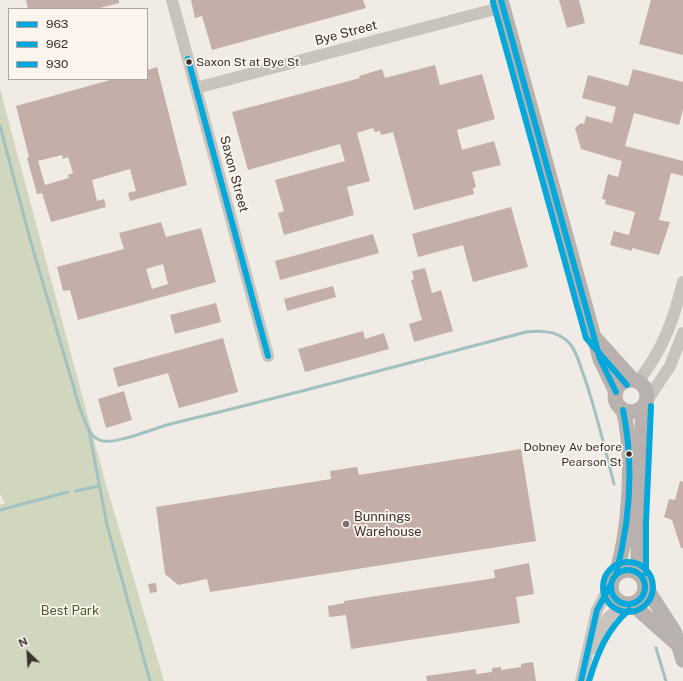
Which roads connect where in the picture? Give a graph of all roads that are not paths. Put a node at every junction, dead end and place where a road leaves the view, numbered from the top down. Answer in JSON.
{"nodes":[{"id":1,"x":172,"y":0,"type":"edge"},
{"id":2,"x":502,"y":3,"type":"edge"},
{"id":3,"x":196,"y":88,"type":"junction"},
{"id":4,"x":683,"y":282,"type":"edge"},
{"id":5,"x":683,"y":333,"type":"edge"},
{"id":6,"x":593,"y":336,"type":"junction"},
{"id":7,"x":268,"y":356,"type":"dead end"},
{"id":8,"x":635,"y":380,"type":"junction"},
{"id":9,"x":616,"y":392,"type":"junction"},
{"id":10,"x":645,"y":404,"type":"junction"},
{"id":11,"x":623,"y":410,"type":"junction"},
{"id":12,"x":638,"y":573,"type":"junction"},
{"id":13,"x":613,"y":580,"type":"junction"},
{"id":14,"x":645,"y":586,"type":"junction"},
{"id":15,"x":628,"y":604,"type":"junction"},
{"id":16,"x":678,"y":645,"type":"junction"},
{"id":17,"x":588,"y":658,"type":"junction"},
{"id":18,"x":683,"y":660,"type":"edge"},
{"id":19,"x":582,"y":681,"type":"edge"}],
"edges":[{"from":1,"to":3,"type":"street","name":"Saxon Street"},
{"from":2,"to":3,"type":"street","name":"Bye Street"},
{"from":2,"to":6,"type":"main road"},
{"from":3,"to":7,"type":"street","name":"Saxon Street"},
{"from":4,"to":8,"type":"street"},
{"from":5,"to":10,"type":"street"},
{"from":6,"to":8,"type":"main road"},
{"from":6,"to":9,"type":"main road"},
{"from":8,"to":9,"type":"main road"},
{"from":8,"to":10,"type":"main road"},
{"from":9,"to":11,"type":"main road"},
{"from":10,"to":11,"type":"main road"},
{"from":10,"to":12,"type":"main road"},
{"from":11,"to":13,"type":"main road"},
{"from":12,"to":13,"type":"main road"},
{"from":12,"to":14,"type":"main road"},
{"from":13,"to":15,"type":"main road"},
{"from":13,"to":17,"type":"street"},
{"from":14,"to":15,"type":"main road"},
{"from":14,"to":16,"type":"main road"},
{"from":15,"to":16,"type":"main road"},
{"from":15,"to":17,"type":"street"},
{"from":16,"to":18,"type":"main road"},
{"from":17,"to":19,"type":"street"}]}
